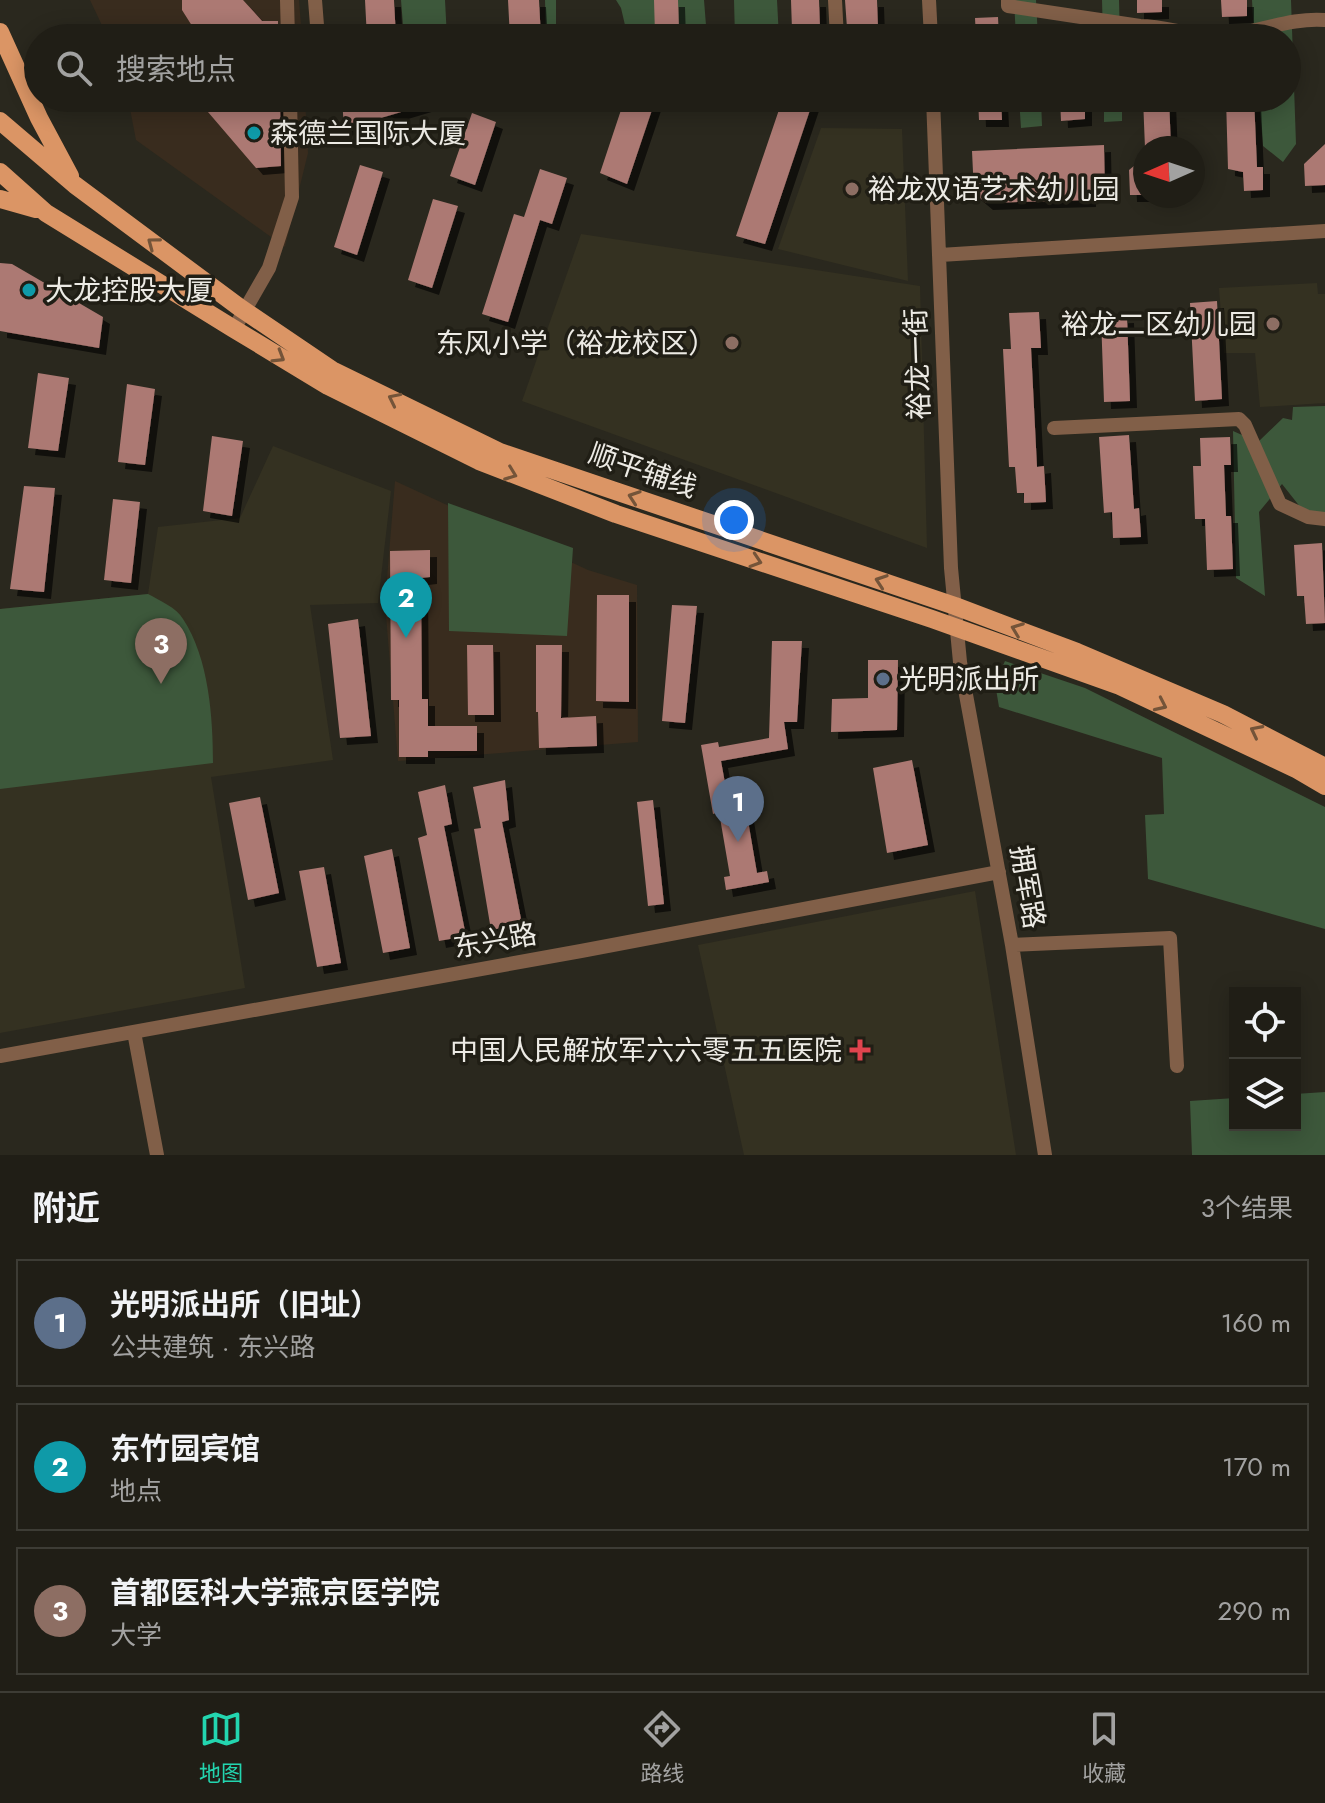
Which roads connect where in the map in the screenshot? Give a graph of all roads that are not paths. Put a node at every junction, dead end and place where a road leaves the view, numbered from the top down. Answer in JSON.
{"nodes":[{"id":1,"x":287,"y":0,"type":"edge"},
{"id":2,"x":315,"y":0,"type":"edge"},
{"id":3,"x":835,"y":0,"type":"edge"},
{"id":4,"x":929,"y":0,"type":"edge"},
{"id":5,"x":1008,"y":0,"type":"edge"},
{"id":6,"x":1325,"y":20,"type":"edge"},
{"id":7,"x":288,"y":24,"type":"edge"},
{"id":8,"x":317,"y":24,"type":"edge"},
{"id":9,"x":836,"y":24,"type":"edge"},
{"id":10,"x":930,"y":24,"type":"edge"},
{"id":11,"x":1127,"y":24,"type":"edge"},
{"id":12,"x":1290,"y":24,"type":"edge"},
{"id":13,"x":0,"y":32,"type":"edge"},
{"id":14,"x":24,"y":85,"type":"edge"},
{"id":15,"x":36,"y":112,"type":"edge"},
{"id":16,"x":290,"y":112,"type":"edge"},
{"id":17,"x":934,"y":112,"type":"edge"},
{"id":18,"x":0,"y":121,"type":"edge"},
{"id":19,"x":0,"y":172,"type":"edge"},
{"id":20,"x":75,"y":185,"type":"junction"},
{"id":21,"x":0,"y":199,"type":"edge"},
{"id":22,"x":46,"y":213,"type":"junction"},
{"id":23,"x":1325,"y":231,"type":"edge"},
{"id":24,"x":940,"y":255,"type":"junction"},
{"id":25,"x":245,"y":311,"type":"junction"},
{"id":26,"x":234,"y":329,"type":"junction"},
{"id":27,"x":1054,"y":428,"type":"dead end"},
{"id":28,"x":1325,"y":519,"type":"edge"},
{"id":29,"x":955,"y":606,"type":"junction"},
{"id":30,"x":957,"y":628,"type":"junction"},
{"id":31,"x":1325,"y":767,"type":"edge"},
{"id":32,"x":1325,"y":786,"type":"edge"},
{"id":33,"x":999,"y":872,"type":"junction"},
{"id":34,"x":1012,"y":945,"type":"junction"},
{"id":35,"x":134,"y":1032,"type":"junction"},
{"id":36,"x":0,"y":1056,"type":"edge"},
{"id":37,"x":1177,"y":1066,"type":"dead end"},
{"id":38,"x":157,"y":1155,"type":"edge"},
{"id":39,"x":1045,"y":1155,"type":"edge"}],
"edges":[{"from":1,"to":7,"type":"street"},
{"from":2,"to":8,"type":"street"},
{"from":3,"to":9,"type":"street"},
{"from":4,"to":10,"type":"street"},
{"from":5,"to":11,"type":"street"},
{"from":6,"to":12,"type":"street"},
{"from":13,"to":14,"type":"main road"},
{"from":15,"to":20,"type":"main road"},
{"from":16,"to":25,"type":"street"},
{"from":17,"to":24,"type":"street","name":"裕龙一街"},
{"from":18,"to":20,"type":"main road","name":"顺平辅线"},
{"from":19,"to":22,"type":"main road","name":"顺平辅线"},
{"from":25,"to":20,"type":"main road","name":"顺平辅线","one_way":true},
{"from":21,"to":22,"type":"main road"},
{"from":22,"to":26,"type":"main road","name":"顺平辅线"},
{"from":23,"to":24,"type":"street"},
{"from":24,"to":29,"type":"street","name":"裕龙一街"},
{"from":25,"to":26,"type":"street"},
{"from":29,"to":25,"type":"main road","name":"顺平辅线","one_way":true},
{"from":26,"to":30,"type":"main road","name":"顺平辅线","one_way":true},
{"from":27,"to":28,"type":"street"},
{"from":29,"to":30,"type":"street","name":"裕龙一街"},
{"from":31,"to":29,"type":"main road","name":"顺平辅线","one_way":true},
{"from":30,"to":32,"type":"main road","name":"顺平辅线","one_way":true},
{"from":30,"to":33,"type":"street","name":"拥军路"},
{"from":33,"to":34,"type":"street","name":"拥军路"},
{"from":33,"to":35,"type":"street","name":"东兴路"},
{"from":34,"to":37,"type":"street"},
{"from":34,"to":39,"type":"street","name":"拥军路"},
{"from":35,"to":36,"type":"street","name":"东兴路"},
{"from":35,"to":38,"type":"street"}]}
